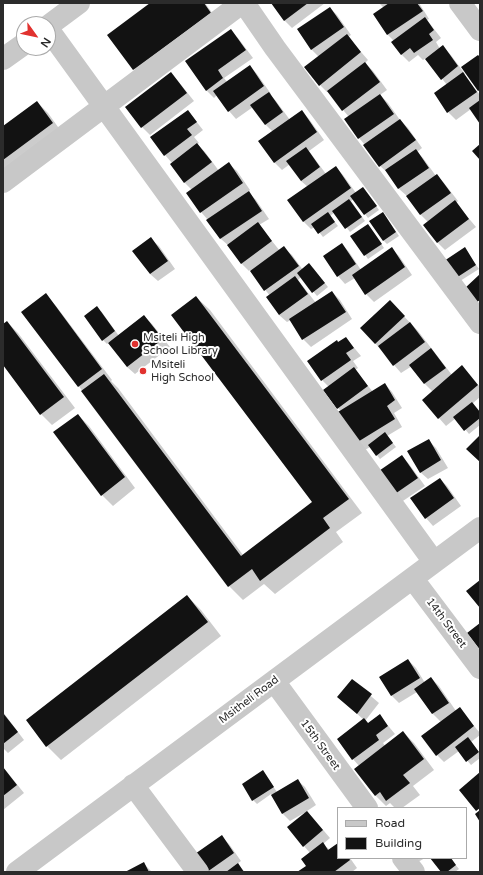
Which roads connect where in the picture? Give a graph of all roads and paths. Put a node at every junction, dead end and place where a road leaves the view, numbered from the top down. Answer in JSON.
{"nodes":[{"id":1,"x":79,"y":3,"type":"edge"},
{"id":2,"x":460,"y":3,"type":"edge"},
{"id":3,"x":234,"y":6,"type":"edge"},
{"id":4,"x":56,"y":21,"type":"edge"},
{"id":5,"x":480,"y":30,"type":"edge"},
{"id":6,"x":56,"y":38,"type":"edge"},
{"id":7,"x":16,"y":50,"type":"edge"},
{"id":8,"x":3,"y":59,"type":"edge"},
{"id":9,"x":104,"y":107,"type":"junction"},
{"id":10,"x":3,"y":182,"type":"edge"},
{"id":11,"x":480,"y":323,"type":"edge"},
{"id":12,"x":480,"y":528,"type":"edge"},
{"id":13,"x":434,"y":562,"type":"junction"},
{"id":14,"x":413,"y":579,"type":"junction"},
{"id":15,"x":480,"y":668,"type":"edge"},
{"id":16,"x":274,"y":681,"type":"junction"},
{"id":17,"x":133,"y":785,"type":"junction"},
{"id":18,"x":366,"y":807,"type":"edge"},
{"id":19,"x":404,"y":859,"type":"edge"},
{"id":20,"x":17,"y":872,"type":"edge"},
{"id":21,"x":198,"y":872,"type":"edge"},
{"id":22,"x":414,"y":872,"type":"edge"}],
"edges":[{"from":1,"to":4,"type":"street"},
{"from":2,"to":5,"type":"street"},
{"from":3,"to":9,"type":"street"},
{"from":3,"to":11,"type":"street"},
{"from":6,"to":9,"type":"street"},
{"from":7,"to":8,"type":"street"},
{"from":9,"to":10,"type":"street"},
{"from":9,"to":13,"type":"street"},
{"from":12,"to":13,"type":"street","name":"Msitheli Road"},
{"from":13,"to":14,"type":"street","name":"Msitheli Road"},
{"from":14,"to":15,"type":"street","name":"14th Street"},
{"from":14,"to":16,"type":"street","name":"Msitheli Road"},
{"from":16,"to":17,"type":"street","name":"Msitheli Road"},
{"from":16,"to":18,"type":"street","name":"15th Street"},
{"from":17,"to":20,"type":"street","name":"Msitheli Road"},
{"from":17,"to":21,"type":"street"},
{"from":19,"to":22,"type":"street"}]}
